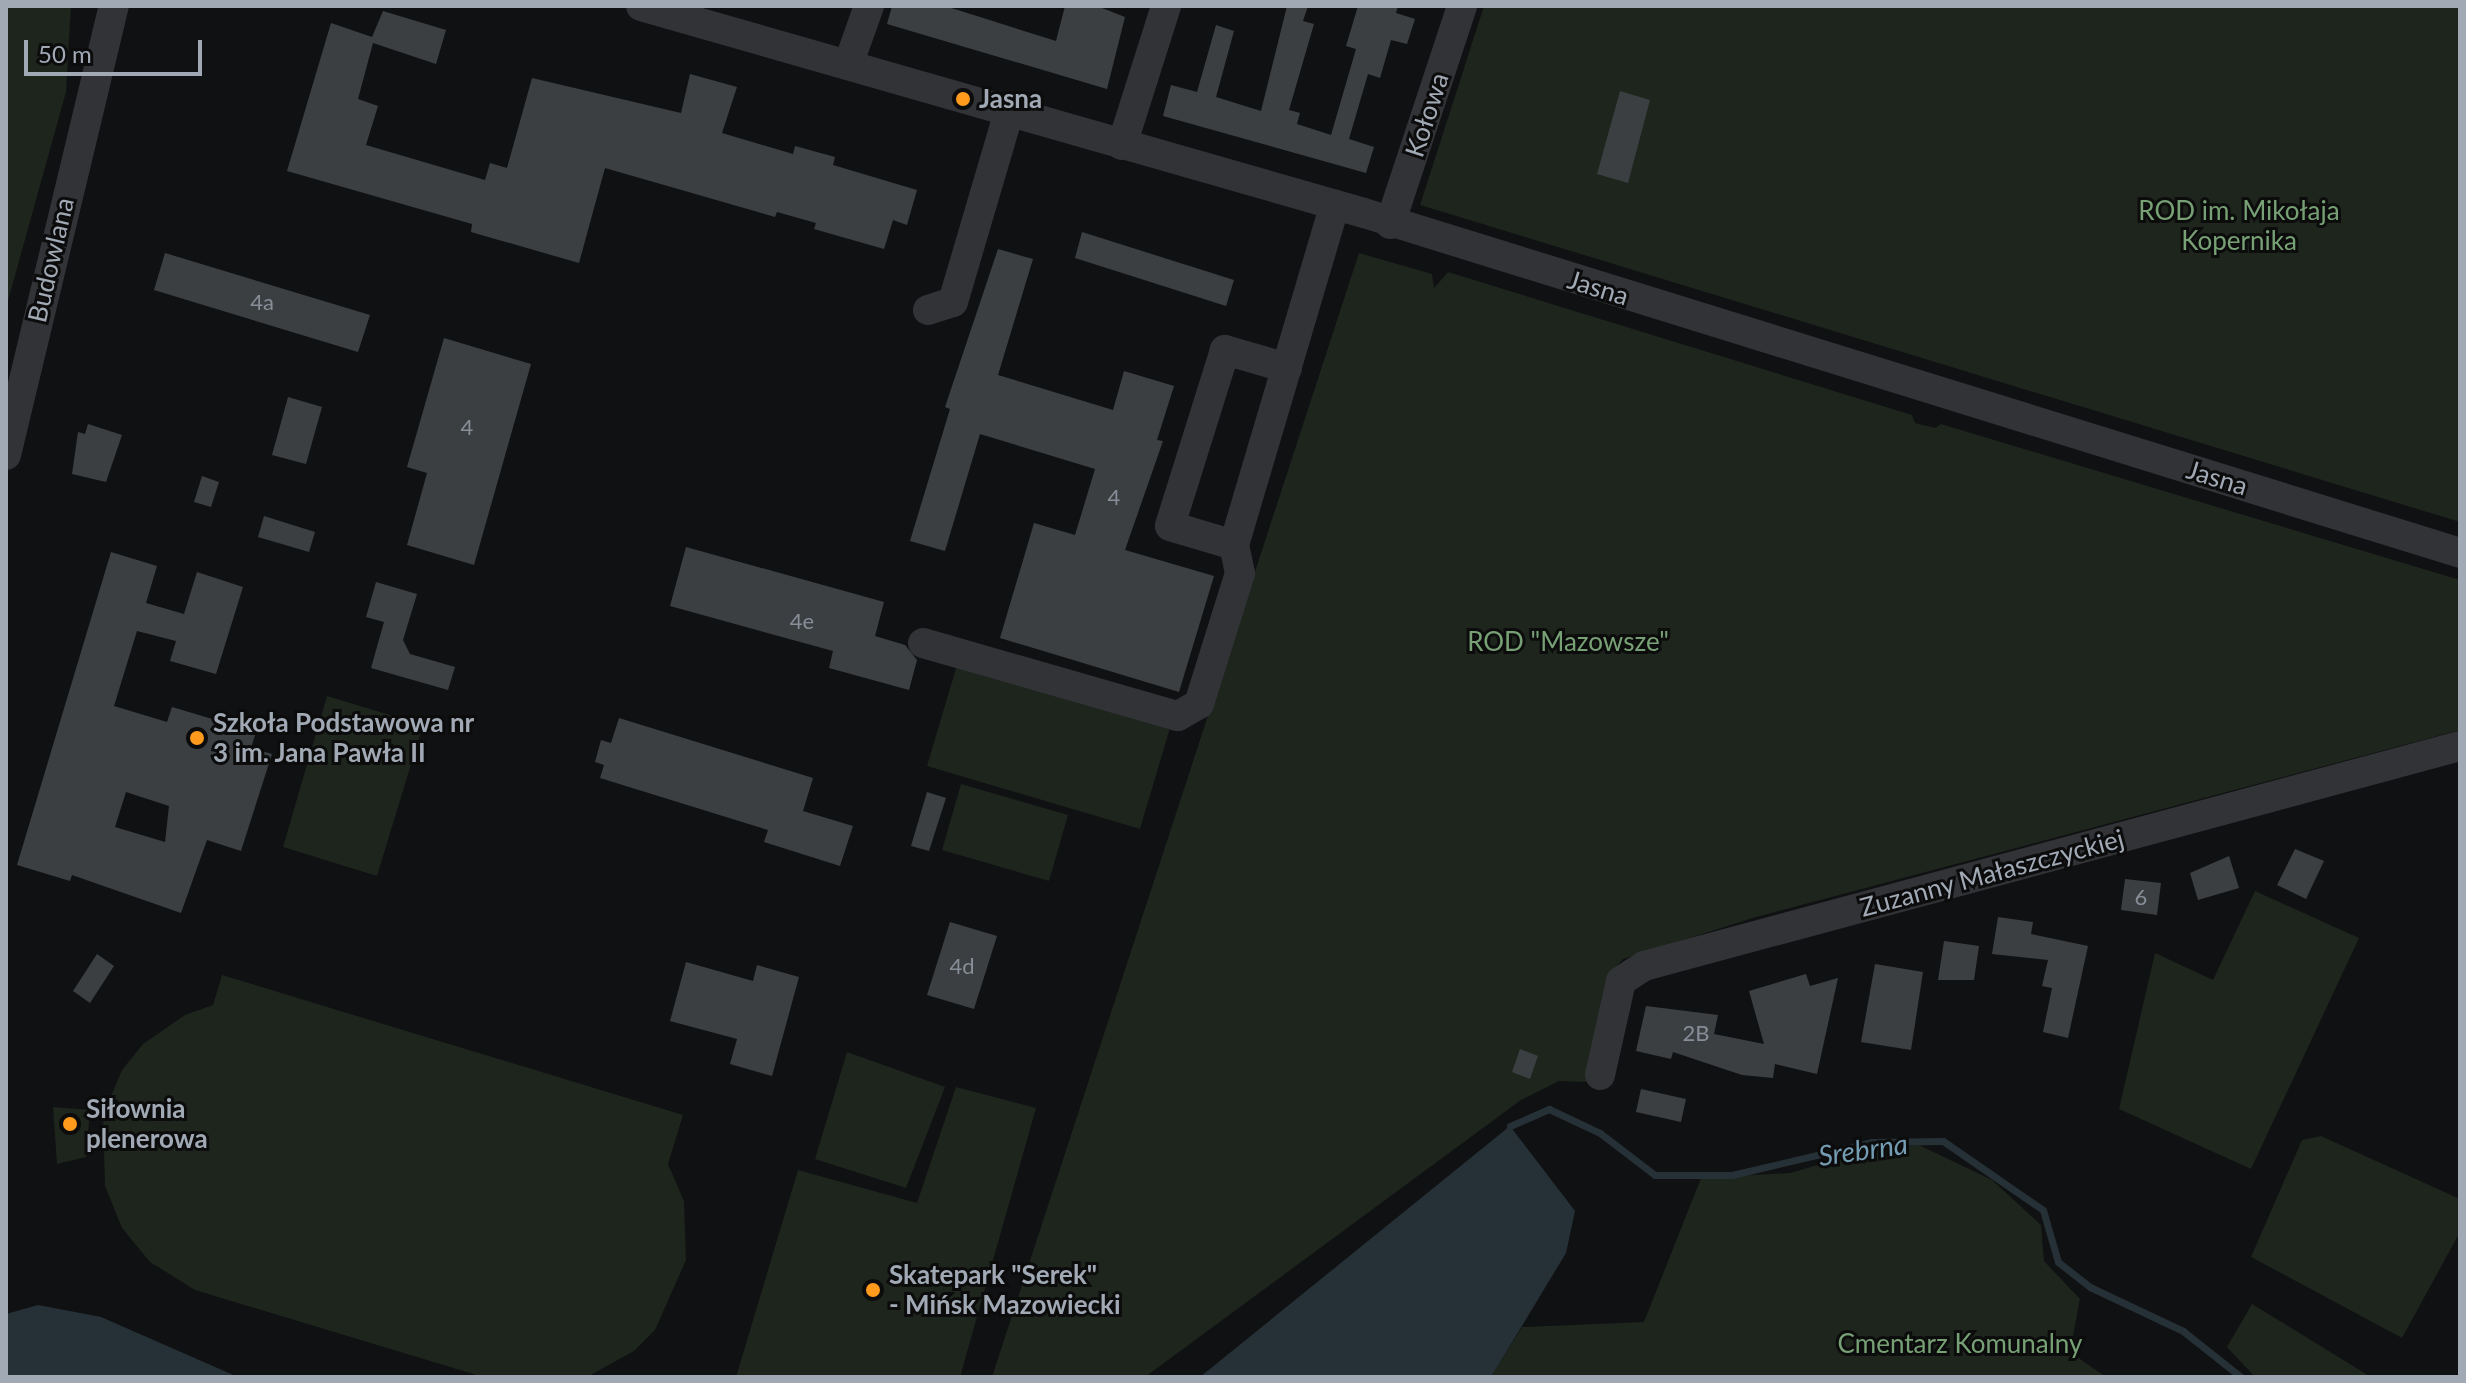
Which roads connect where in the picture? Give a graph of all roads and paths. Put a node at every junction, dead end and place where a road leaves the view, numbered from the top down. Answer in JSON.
{"nodes":[{"id":1,"x":93,"y":6,"type":"edge"},
{"id":2,"x":114,"y":6,"type":"edge"},
{"id":3,"x":641,"y":6,"type":"edge"},
{"id":4,"x":869,"y":6,"type":"edge"},
{"id":5,"x":1166,"y":6,"type":"edge"},
{"id":6,"x":1462,"y":6,"type":"edge"},
{"id":7,"x":96,"y":65,"type":"junction"},
{"id":8,"x":848,"y":65,"type":"junction"},
{"id":9,"x":1009,"y":112,"type":"junction"},
{"id":10,"x":1122,"y":145,"type":"junction"},
{"id":11,"x":1335,"y":205,"type":"junction"},
{"id":12,"x":1390,"y":224,"type":"junction"},
{"id":13,"x":928,"y":310,"type":"dead end"},
{"id":14,"x":1287,"y":368,"type":"junction"},
{"id":15,"x":6,"y":455,"type":"edge"},
{"id":16,"x":1234,"y":545,"type":"junction"},
{"id":17,"x":2460,"y":553,"type":"edge"},
{"id":18,"x":923,"y":643,"type":"dead end"},
{"id":19,"x":2460,"y":746,"type":"edge"},
{"id":20,"x":1600,"y":1075,"type":"dead end"}],
"edges":[{"from":1,"to":7,"type":"street","name":"Budowlana"},
{"from":2,"to":7,"type":"street","name":"Budowlana"},
{"from":3,"to":8,"type":"street","name":"Jasna"},
{"from":4,"to":8,"type":"street"},
{"from":5,"to":10,"type":"street"},
{"from":6,"to":12,"type":"street","name":"Kołowa"},
{"from":7,"to":15,"type":"street","name":"Budowlana"},
{"from":8,"to":9,"type":"street","name":"Jasna"},
{"from":9,"to":10,"type":"street","name":"Jasna"},
{"from":9,"to":13,"type":"street"},
{"from":10,"to":11,"type":"street","name":"Jasna"},
{"from":11,"to":12,"type":"street","name":"Jasna"},
{"from":11,"to":14,"type":"street"},
{"from":12,"to":17,"type":"street","name":"Jasna"},
{"from":14,"to":16,"type":"street"},
{"from":14,"to":16,"type":"street"},
{"from":16,"to":18,"type":"street"},
{"from":19,"to":20,"type":"street","name":"Zuzanny Małaszczyckiej"}]}
